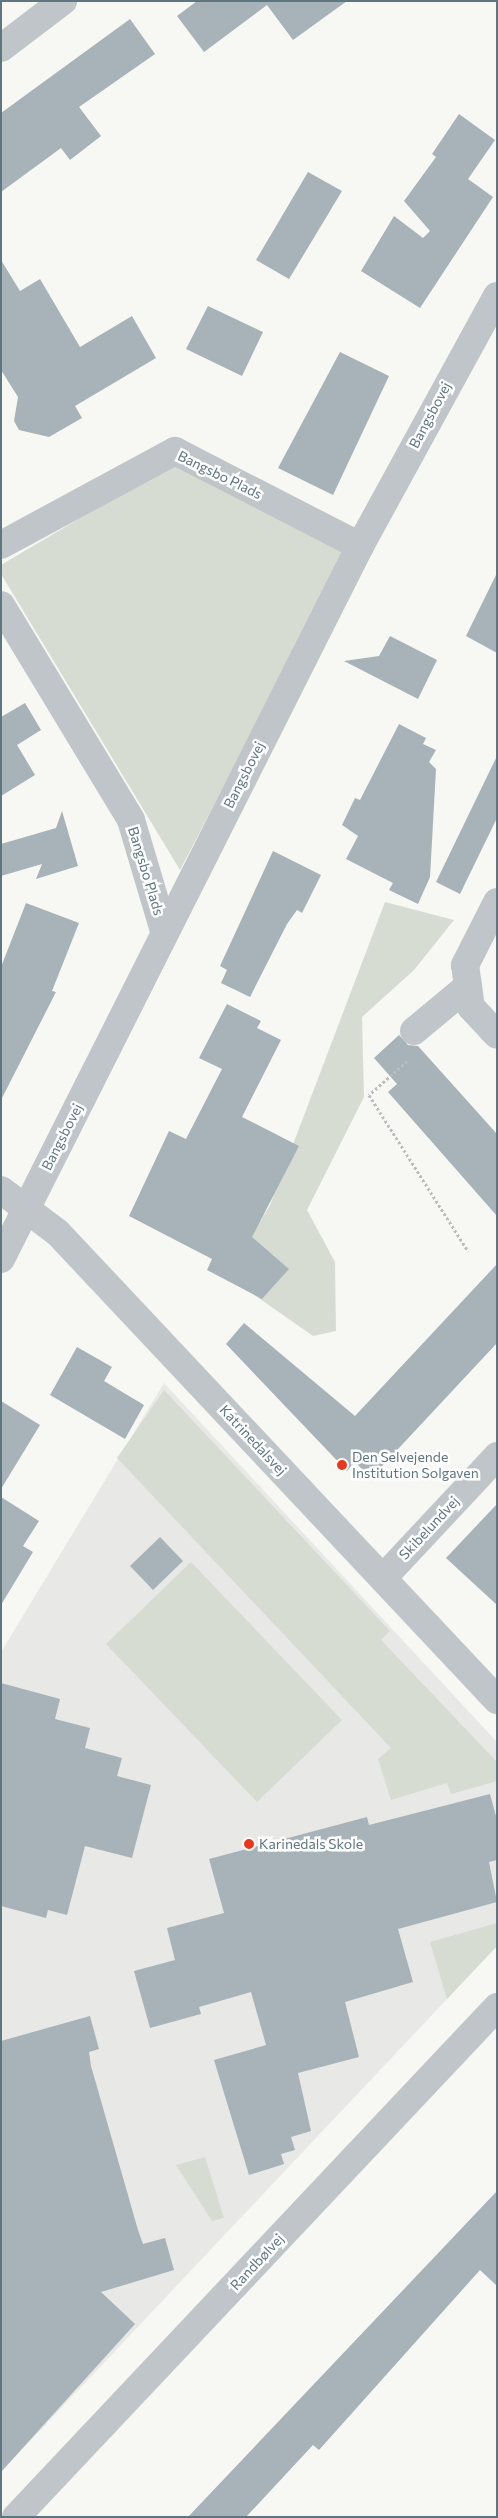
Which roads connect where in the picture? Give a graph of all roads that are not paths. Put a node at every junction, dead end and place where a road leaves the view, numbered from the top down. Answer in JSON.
{"nodes":[{"id":1,"x":63,"y":1,"type":"edge"},
{"id":2,"x":1,"y":48,"type":"edge"},
{"id":3,"x":497,"y":296,"type":"edge"},
{"id":4,"x":1,"y":546,"type":"edge"},
{"id":5,"x":360,"y":546,"type":"junction"},
{"id":6,"x":1,"y":606,"type":"edge"},
{"id":7,"x":497,"y":902,"type":"edge"},
{"id":8,"x":164,"y":932,"type":"junction"},
{"id":9,"x":468,"y":986,"type":"junction"},
{"id":10,"x":414,"y":1031,"type":"road end"},
{"id":11,"x":497,"y":1035,"type":"edge"},
{"id":12,"x":1,"y":1190,"type":"edge"},
{"id":13,"x":25,"y":1211,"type":"junction"},
{"id":14,"x":1,"y":1259,"type":"edge"},
{"id":15,"x":497,"y":1456,"type":"edge"},
{"id":16,"x":383,"y":1578,"type":"junction"},
{"id":17,"x":497,"y":1700,"type":"edge"},
{"id":18,"x":497,"y":2007,"type":"edge"},
{"id":19,"x":16,"y":2517,"type":"edge"}],
"edges":[{"from":1,"to":2,"type":"street"},
{"from":3,"to":5,"type":"street","name":"Bangsbovej"},
{"from":4,"to":5,"type":"street","name":"Bangsbo Plads"},
{"from":5,"to":8,"type":"street","name":"Bangsbovej"},
{"from":6,"to":8,"type":"street","name":"Bangsbo Plads"},
{"from":7,"to":9,"type":"street"},
{"from":8,"to":13,"type":"street","name":"Bangsbovej"},
{"from":9,"to":10,"type":"street"},
{"from":9,"to":11,"type":"street"},
{"from":12,"to":13,"type":"street","name":"Katrinedalsvej"},
{"from":13,"to":14,"type":"street","name":"Bangsbovej"},
{"from":13,"to":16,"type":"street","name":"Katrinedalsvej"},
{"from":15,"to":16,"type":"street","name":"Skibelundvej"},
{"from":16,"to":17,"type":"street","name":"Katrinedalsvej"},
{"from":18,"to":19,"type":"street","name":"Randbølvej"}]}
